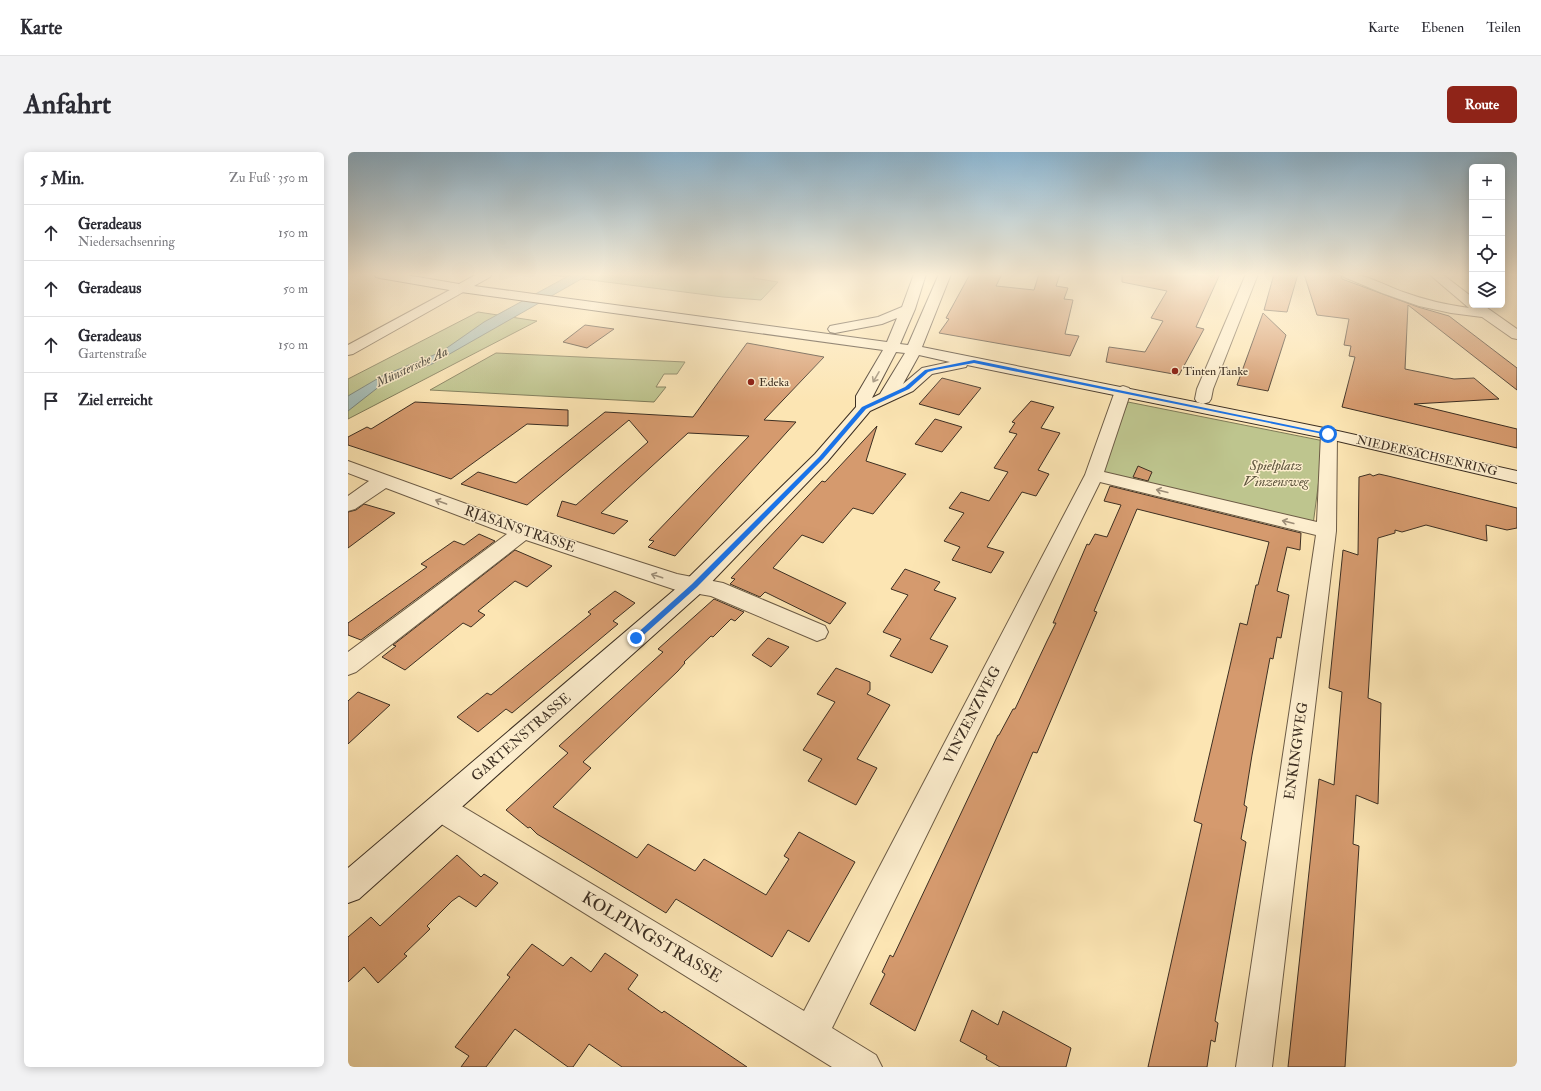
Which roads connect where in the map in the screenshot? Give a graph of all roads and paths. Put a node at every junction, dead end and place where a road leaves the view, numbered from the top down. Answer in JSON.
{"nodes":[{"id":1,"x":410,"y":317,"type":"edge"},
{"id":2,"x":703,"y":317,"type":"edge"},
{"id":3,"x":726,"y":317,"type":"edge"},
{"id":4,"x":890,"y":317,"type":"edge"},
{"id":5,"x":905,"y":317,"type":"edge"},
{"id":6,"x":926,"y":317,"type":"edge"},
{"id":7,"x":1235,"y":317,"type":"edge"},
{"id":8,"x":1494,"y":317,"type":"edge"},
{"id":9,"x":1511,"y":326,"type":"edge"},
{"id":10,"x":835,"y":329,"type":"junction"},
{"id":11,"x":1517,"y":335,"type":"edge"},
{"id":12,"x":894,"y":342,"type":"junction"},
{"id":13,"x":915,"y":346,"type":"junction"},
{"id":14,"x":348,"y":351,"type":"edge"},
{"id":15,"x":974,"y":362,"type":"junction"},
{"id":16,"x":1123,"y":391,"type":"junction"},
{"id":17,"x":886,"y":399,"type":"junction"},
{"id":18,"x":1203,"y":399,"type":"junction"},
{"id":19,"x":864,"y":408,"type":"junction"},
{"id":20,"x":1328,"y":434,"type":"junction"},
{"id":21,"x":348,"y":467,"type":"edge"},
{"id":22,"x":1517,"y":467,"type":"edge"},
{"id":23,"x":1094,"y":475,"type":"junction"},
{"id":24,"x":1517,"y":477,"type":"edge"},
{"id":25,"x":384,"y":480,"type":"junction"},
{"id":26,"x":348,"y":505,"type":"edge"},
{"id":27,"x":1326,"y":531,"type":"junction"},
{"id":28,"x":524,"y":532,"type":"junction"},
{"id":29,"x":694,"y":586,"type":"junction"},
{"id":30,"x":817,"y":632,"type":"dead end"},
{"id":31,"x":348,"y":665,"type":"edge"},
{"id":32,"x":440,"y":808,"type":"junction"},
{"id":33,"x":348,"y":888,"type":"edge"},
{"id":34,"x":810,"y":1033,"type":"junction"},
{"id":35,"x":864,"y":1067,"type":"edge"},
{"id":36,"x":1254,"y":1067,"type":"edge"}],
"edges":[{"from":1,"to":14,"type":"street"},
{"from":2,"to":12,"type":"street"},
{"from":3,"to":10,"type":"street"},
{"from":4,"to":10,"type":"street"},
{"from":5,"to":12,"type":"street","name":"GARTENSTRASSE"},
{"from":6,"to":13,"type":"street"},
{"from":7,"to":18,"type":"street"},
{"from":8,"to":9,"type":"street"},
{"from":9,"to":11,"type":"street"},
{"from":10,"to":12,"type":"street"},
{"from":12,"to":13,"type":"street"},
{"from":12,"to":19,"type":"street","name":"GARTENSTRASSE","one_way":true},
{"from":13,"to":15,"type":"street","name":"NIEDERSACHSENRING"},
{"from":13,"to":17,"type":"street"},
{"from":13,"to":18,"type":"street","name":"NIEDERSACHSENRING"},
{"from":15,"to":16,"type":"street","name":"NIEDERSACHSENRING"},
{"from":15,"to":17,"type":"street","name":"GARTENSTRASSE"},
{"from":16,"to":20,"type":"street","name":"NIEDERSACHSENRING"},
{"from":16,"to":23,"type":"street","name":"VINZENZWEG"},
{"from":17,"to":19,"type":"street","name":"GARTENSTRASSE"},
{"from":18,"to":22,"type":"street","name":"NIEDERSACHSENRING"},
{"from":19,"to":29,"type":"street","name":"GARTENSTRASSE"},
{"from":20,"to":24,"type":"street","name":"NIEDERSACHSENRING"},
{"from":20,"to":27,"type":"street","name":"ENKINGWEG"},
{"from":21,"to":25,"type":"street","name":"RJASANSTRASSE"},
{"from":27,"to":23,"type":"street","one_way":true},
{"from":23,"to":34,"type":"street","name":"VINZENZWEG"},
{"from":25,"to":26,"type":"street"},
{"from":28,"to":25,"type":"street","name":"RJASANSTRASSE","one_way":true},
{"from":27,"to":36,"type":"street","name":"ENKINGWEG"},
{"from":29,"to":28,"type":"street","name":"RJASANSTRASSE","one_way":true},
{"from":28,"to":31,"type":"street"},
{"from":29,"to":30,"type":"street"},
{"from":29,"to":32,"type":"street","name":"GARTENSTRASSE"},
{"from":32,"to":33,"type":"street","name":"GARTENSTRASSE"},
{"from":32,"to":34,"type":"street","name":"KOLPINGSTRASSE"},
{"from":34,"to":35,"type":"street","name":"KOLPINGSTRASSE"}]}
